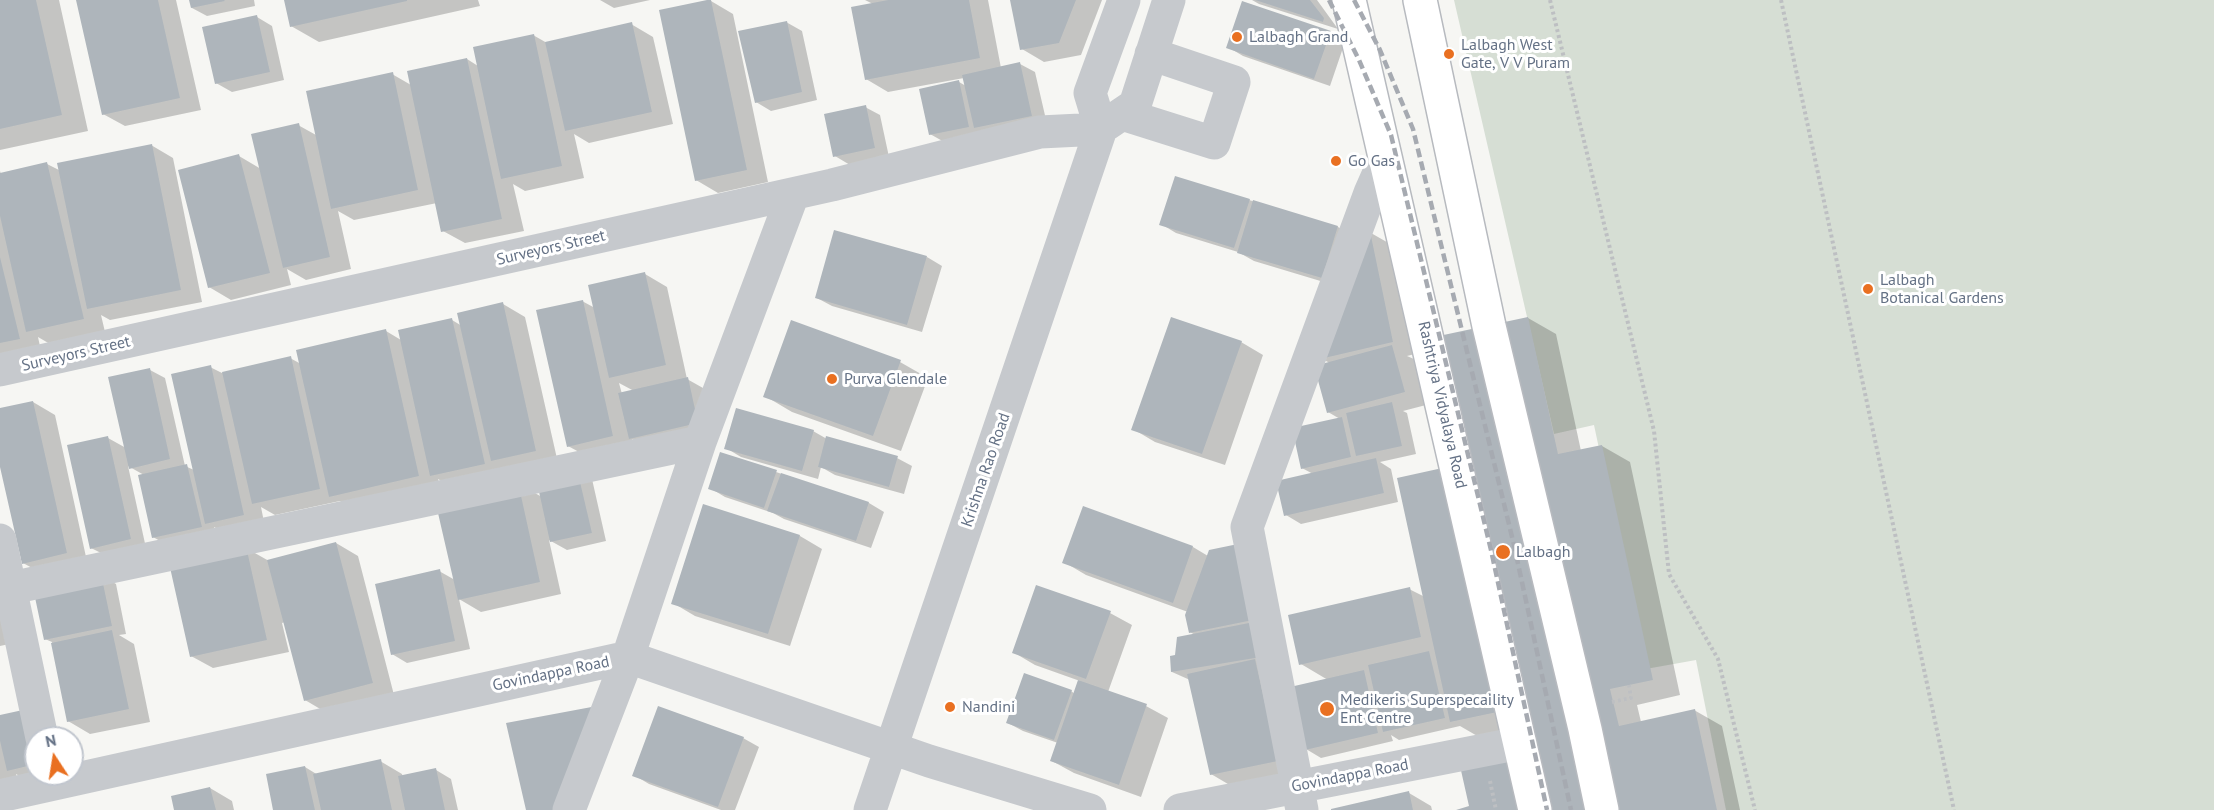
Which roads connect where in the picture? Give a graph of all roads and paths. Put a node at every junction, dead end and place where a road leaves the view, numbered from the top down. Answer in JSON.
{"nodes":[{"id":1,"x":1124,"y":0,"type":"edge"},
{"id":2,"x":1169,"y":0,"type":"edge"},
{"id":3,"x":1349,"y":0,"type":"edge"},
{"id":4,"x":1420,"y":0,"type":"edge"},
{"id":5,"x":1550,"y":0,"type":"edge"},
{"id":6,"x":1781,"y":0,"type":"edge"},
{"id":7,"x":1152,"y":54,"type":"junction"},
{"id":8,"x":1111,"y":122,"type":"junction"},
{"id":9,"x":1385,"y":159,"type":"junction"},
{"id":10,"x":793,"y":194,"type":"junction"},
{"id":11,"x":0,"y":370,"type":"edge"},
{"id":12,"x":700,"y":442,"type":"junction"},
{"id":13,"x":0,"y":540,"type":"edge"},
{"id":14,"x":11,"y":588,"type":"junction"},
{"id":15,"x":628,"y":657,"type":"junction"},
{"id":16,"x":1629,"y":685,"type":"dead end"},
{"id":17,"x":1602,"y":704,"type":"dead end"},
{"id":18,"x":40,"y":726,"type":"edge"},
{"id":19,"x":1520,"y":743,"type":"junction"},
{"id":20,"x":892,"y":748,"type":"junction"},
{"id":21,"x":52,"y":790,"type":"edge"},
{"id":22,"x":0,"y":796,"type":"edge"},
{"id":23,"x":1299,"y":798,"type":"edge"},
{"id":24,"x":569,"y":810,"type":"edge"},
{"id":25,"x":870,"y":810,"type":"edge"},
{"id":26,"x":1090,"y":810,"type":"edge"},
{"id":27,"x":1180,"y":810,"type":"edge"},
{"id":28,"x":1535,"y":810,"type":"edge"},
{"id":29,"x":1602,"y":810,"type":"edge"},
{"id":30,"x":1755,"y":810,"type":"edge"},
{"id":31,"x":1954,"y":810,"type":"edge"}],
"edges":[{"from":1,"to":8,"type":"street"},
{"from":2,"to":7,"type":"street","name":"Krishna Rao Road"},
{"from":3,"to":9,"type":"main road","name":"Rashtriya Vidyalaya Road"},
{"from":4,"to":29,"type":"main road"},
{"from":5,"to":30,"type":"path"},
{"from":6,"to":31,"type":"path"},
{"from":7,"to":8,"type":"street","name":"Krishna Rao Road"},
{"from":7,"to":8,"type":"street"},
{"from":8,"to":10,"type":"street","name":"Surveyors Street"},
{"from":8,"to":20,"type":"street","name":"Krishna Rao Road"},
{"from":9,"to":19,"type":"main road","name":"Rashtriya Vidyalaya Road"},
{"from":9,"to":23,"type":"street"},
{"from":10,"to":11,"type":"street","name":"Surveyors Street"},
{"from":10,"to":12,"type":"street"},
{"from":12,"to":14,"type":"street"},
{"from":12,"to":15,"type":"street"},
{"from":13,"to":14,"type":"street"},
{"from":14,"to":18,"type":"street"},
{"from":15,"to":20,"type":"street","name":"Govindappa Road"},
{"from":15,"to":21,"type":"street","name":"Govindappa Road"},
{"from":15,"to":24,"type":"street"},
{"from":16,"to":17,"type":"path"},
{"from":19,"to":23,"type":"street","name":"Govindappa Road"},
{"from":19,"to":28,"type":"main road","name":"Rashtriya Vidyalaya Road"},
{"from":20,"to":25,"type":"street","name":"Krishna Rao Road"},
{"from":20,"to":26,"type":"street","name":"Govindappa Road"},
{"from":21,"to":22,"type":"street","name":"Govindappa Road"},
{"from":23,"to":27,"type":"street","name":"Govindappa Road"}]}
